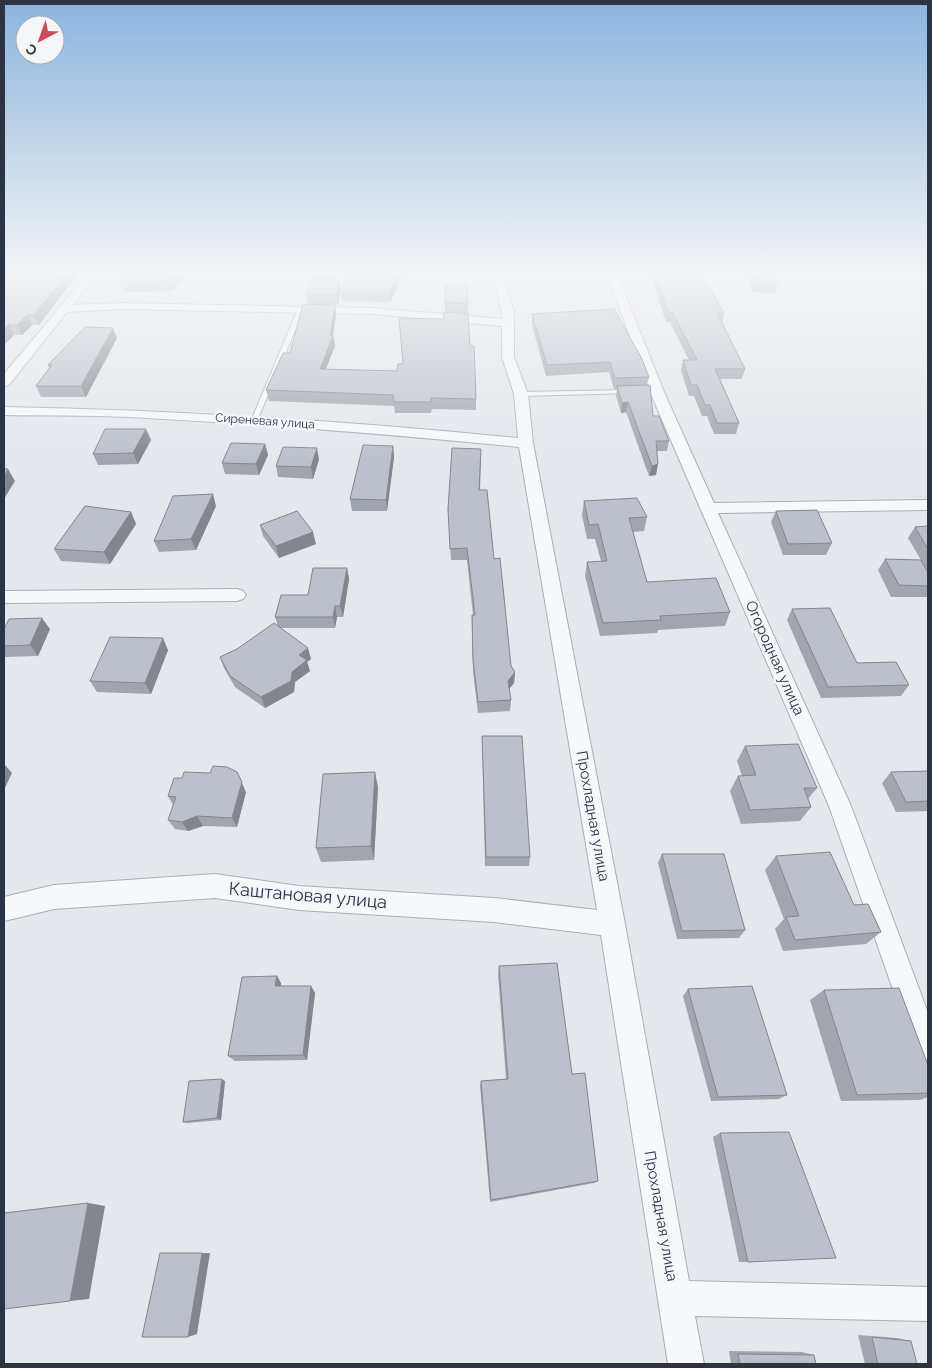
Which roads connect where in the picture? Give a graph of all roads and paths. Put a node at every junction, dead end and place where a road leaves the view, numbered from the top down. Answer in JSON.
{"nodes":[{"id":1,"x":43,"y":335,"type":"edge"},
{"id":2,"x":290,"y":335,"type":"edge"},
{"id":3,"x":508,"y":335,"type":"edge"},
{"id":4,"x":633,"y":335,"type":"edge"},
{"id":5,"x":4,"y":382,"type":"edge"},
{"id":6,"x":638,"y":392,"type":"edge"},
{"id":7,"x":521,"y":394,"type":"junction"},
{"id":8,"x":4,"y":411,"type":"edge"},
{"id":9,"x":254,"y":421,"type":"junction"},
{"id":10,"x":526,"y":443,"type":"junction"},
{"id":11,"x":928,"y":505,"type":"edge"},
{"id":12,"x":709,"y":508,"type":"junction"},
{"id":13,"x":237,"y":595,"type":"dead end"},
{"id":14,"x":4,"y":597,"type":"edge"},
{"id":15,"x":4,"y":909,"type":"edge"},
{"id":16,"x":612,"y":924,"type":"junction"},
{"id":17,"x":928,"y":1050,"type":"edge"},
{"id":18,"x":675,"y":1298,"type":"junction"},
{"id":19,"x":928,"y":1304,"type":"edge"},
{"id":20,"x":686,"y":1364,"type":"edge"}],
"edges":[{"from":1,"to":5,"type":"street"},
{"from":2,"to":9,"type":"lane"},
{"from":3,"to":7,"type":"street","name":"Прохладная улица"},
{"from":4,"to":12,"type":"street","name":"Огородная улица"},
{"from":6,"to":7,"type":"lane"},
{"from":7,"to":10,"type":"street","name":"Прохладная улица"},
{"from":8,"to":9,"type":"street","name":"Сиреневая улица"},
{"from":9,"to":10,"type":"street","name":"Сиреневая улица"},
{"from":10,"to":16,"type":"street","name":"Прохладная улица"},
{"from":11,"to":12,"type":"street"},
{"from":12,"to":17,"type":"street","name":"Огородная улица"},
{"from":13,"to":14,"type":"street"},
{"from":15,"to":16,"type":"street","name":"Каштановая улица"},
{"from":16,"to":18,"type":"street","name":"Прохладная улица"},
{"from":18,"to":19,"type":"street"},
{"from":18,"to":20,"type":"street","name":"Прохладная улица"}]}
